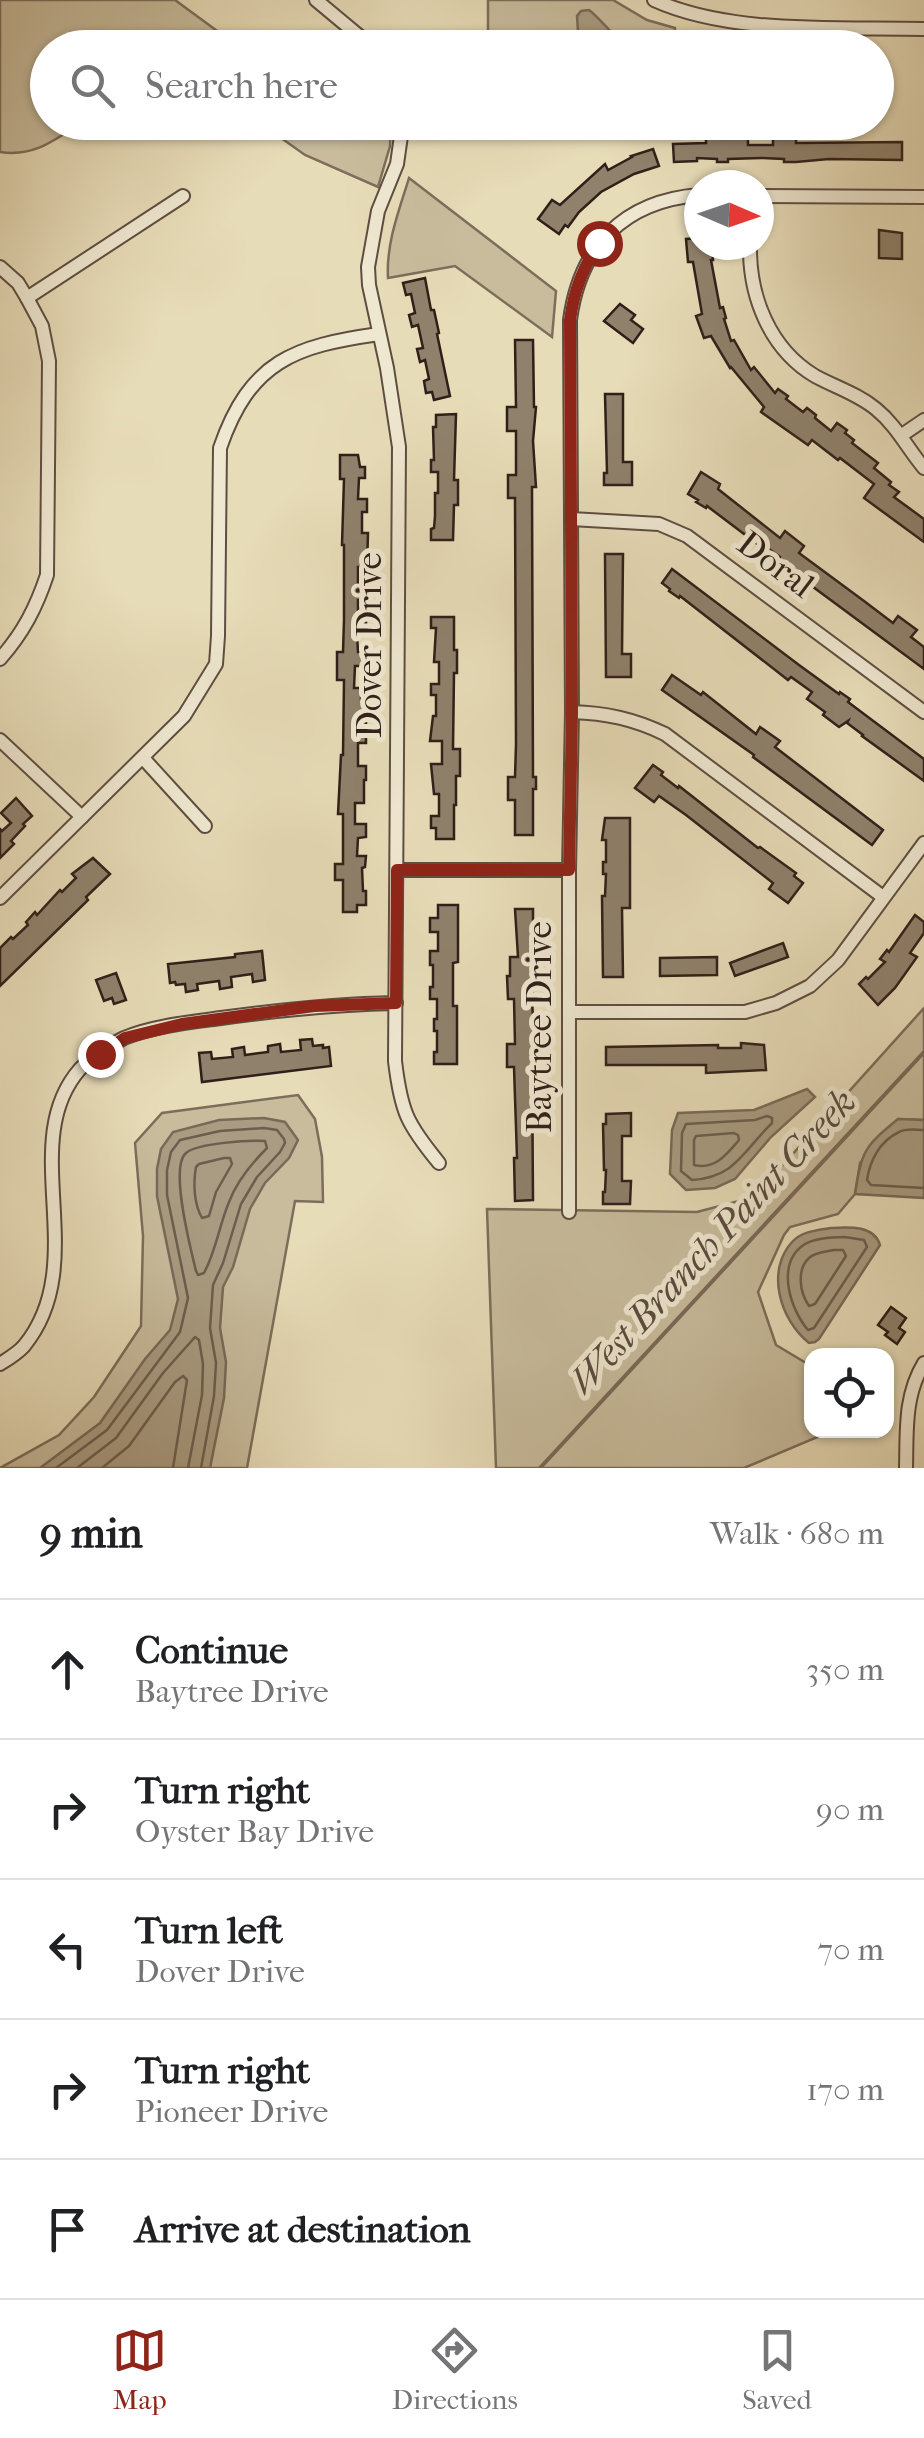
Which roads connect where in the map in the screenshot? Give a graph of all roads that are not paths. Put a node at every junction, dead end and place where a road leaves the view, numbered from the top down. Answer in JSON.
{"nodes":[{"id":1,"x":654,"y":0,"type":"edge"},
{"id":2,"x":323,"y":2,"type":"edge"},
{"id":3,"x":924,"y":29,"type":"edge"},
{"id":4,"x":353,"y":30,"type":"edge"},
{"id":5,"x":400,"y":140,"type":"edge"},
{"id":6,"x":183,"y":196,"type":"dead end"},
{"id":7,"x":774,"y":196,"type":"edge"},
{"id":8,"x":684,"y":197,"type":"edge"},
{"id":9,"x":924,"y":197,"type":"edge"},
{"id":10,"x":751,"y":260,"type":"edge"},
{"id":11,"x":0,"y":267,"type":"edge"},
{"id":12,"x":28,"y":298,"type":"junction"},
{"id":13,"x":380,"y":334,"type":"junction"},
{"id":14,"x":924,"y":420,"type":"edge"},
{"id":15,"x":902,"y":435,"type":"junction"},
{"id":16,"x":924,"y":468,"type":"edge"},
{"id":17,"x":570,"y":520,"type":"junction"},
{"id":18,"x":0,"y":659,"type":"edge"},
{"id":19,"x":572,"y":712,"type":"junction"},
{"id":20,"x":924,"y":712,"type":"edge"},
{"id":21,"x":0,"y":740,"type":"edge"},
{"id":22,"x":143,"y":758,"type":"junction"},
{"id":23,"x":82,"y":817,"type":"junction"},
{"id":24,"x":205,"y":826,"type":"dead end"},
{"id":25,"x":924,"y":843,"type":"edge"},
{"id":26,"x":397,"y":870,"type":"junction"},
{"id":27,"x":569,"y":870,"type":"junction"},
{"id":28,"x":0,"y":898,"type":"edge"},
{"id":29,"x":884,"y":898,"type":"junction"},
{"id":30,"x":396,"y":1003,"type":"junction"},
{"id":31,"x":569,"y":1012,"type":"junction"},
{"id":32,"x":439,"y":1163,"type":"dead end"},
{"id":33,"x":568,"y":1212,"type":"dead end"},
{"id":34,"x":924,"y":1363,"type":"edge"},
{"id":35,"x":0,"y":1364,"type":"edge"},
{"id":36,"x":906,"y":1468,"type":"edge"}],
"edges":[{"from":1,"to":3,"type":"street"},
{"from":2,"to":4,"type":"street"},
{"from":5,"to":13,"type":"street","name":"Dover Drive"},
{"from":6,"to":12,"type":"street"},
{"from":7,"to":9,"type":"street"},
{"from":8,"to":17,"type":"street","name":"Baytree Drive"},
{"from":10,"to":15,"type":"street"},
{"from":11,"to":12,"type":"street"},
{"from":12,"to":18,"type":"street"},
{"from":13,"to":22,"type":"street"},
{"from":13,"to":26,"type":"street","name":"Dover Drive"},
{"from":14,"to":15,"type":"street"},
{"from":15,"to":16,"type":"street"},
{"from":17,"to":19,"type":"street","name":"Baytree Drive"},
{"from":17,"to":20,"type":"street","name":"Doral"},
{"from":19,"to":27,"type":"street","name":"Baytree Drive"},
{"from":19,"to":29,"type":"street"},
{"from":21,"to":23,"type":"street"},
{"from":22,"to":23,"type":"street"},
{"from":22,"to":24,"type":"street"},
{"from":23,"to":28,"type":"street"},
{"from":25,"to":29,"type":"street"},
{"from":26,"to":27,"type":"street"},
{"from":26,"to":30,"type":"street","name":"Dover Drive"},
{"from":27,"to":31,"type":"street","name":"Baytree Drive"},
{"from":29,"to":31,"type":"street"},
{"from":30,"to":32,"type":"street","name":"Dover Drive"},
{"from":30,"to":35,"type":"street"},
{"from":31,"to":33,"type":"street","name":"Baytree Drive"},
{"from":34,"to":36,"type":"street"}]}
